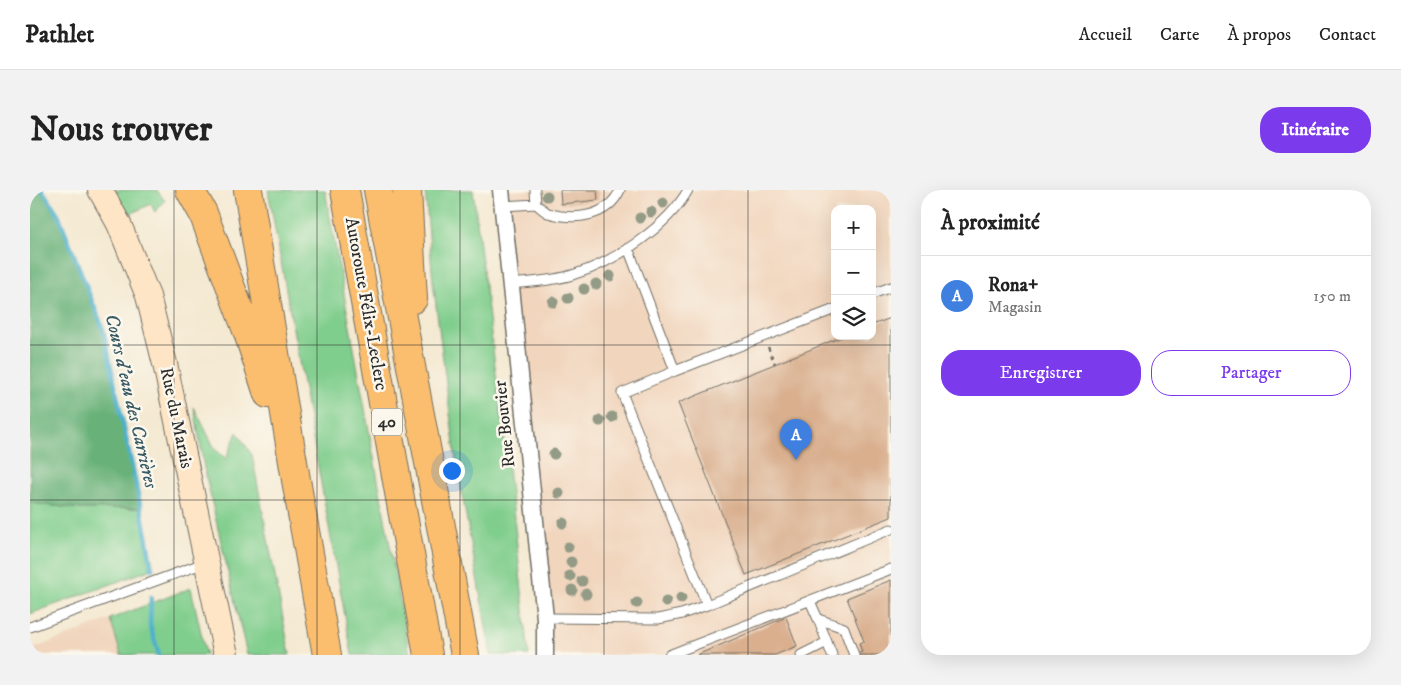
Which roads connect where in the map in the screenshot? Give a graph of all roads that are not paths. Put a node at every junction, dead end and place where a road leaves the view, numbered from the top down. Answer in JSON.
{"nodes":[{"id":1,"x":100,"y":190,"type":"edge"},
{"id":2,"x":190,"y":190,"type":"edge"},
{"id":3,"x":248,"y":190,"type":"edge"},
{"id":4,"x":346,"y":190,"type":"edge"},
{"id":5,"x":378,"y":190,"type":"edge"},
{"id":6,"x":407,"y":190,"type":"edge"},
{"id":7,"x":535,"y":190,"type":"edge"},
{"id":8,"x":620,"y":190,"type":"edge"},
{"id":9,"x":688,"y":190,"type":"edge"},
{"id":10,"x":502,"y":198,"type":"edge"},
{"id":11,"x":536,"y":204,"type":"junction"},
{"id":12,"x":628,"y":248,"type":"junction"},
{"id":13,"x":510,"y":284,"type":"junction"},
{"id":14,"x":891,"y":287,"type":"edge"},
{"id":15,"x":876,"y":293,"type":"edge"},
{"id":16,"x":831,"y":311,"type":"edge"},
{"id":17,"x":676,"y":371,"type":"junction"},
{"id":18,"x":419,"y":411,"type":"junction"},
{"id":19,"x":296,"y":480,"type":"junction"},
{"id":20,"x":891,"y":529,"type":"edge"},
{"id":21,"x":207,"y":562,"type":"junction"},
{"id":22,"x":891,"y":570,"type":"edge"},
{"id":23,"x":810,"y":601,"type":"junction"},
{"id":24,"x":707,"y":605,"type":"junction"},
{"id":25,"x":544,"y":618,"type":"junction"},
{"id":26,"x":818,"y":620,"type":"junction"},
{"id":27,"x":30,"y":627,"type":"edge"},
{"id":28,"x":827,"y":642,"type":"junction"},
{"id":29,"x":226,"y":655,"type":"edge"},
{"id":30,"x":327,"y":655,"type":"edge"},
{"id":31,"x":428,"y":655,"type":"edge"},
{"id":32,"x":465,"y":655,"type":"edge"},
{"id":33,"x":545,"y":655,"type":"edge"},
{"id":34,"x":669,"y":655,"type":"edge"},
{"id":35,"x":801,"y":655,"type":"edge"},
{"id":36,"x":832,"y":655,"type":"edge"},
{"id":37,"x":854,"y":655,"type":"edge"}],
"edges":[{"from":1,"to":21,"type":"street","name":"Rue du Marais"},
{"from":2,"to":19,"type":"highway"},
{"from":3,"to":19,"type":"highway"},
{"from":4,"to":31,"type":"highway","name":"Autoroute Félix-Leclerc","number":"40"},
{"from":5,"to":18,"type":"highway"},
{"from":6,"to":18,"type":"highway"},
{"from":7,"to":11,"type":"lane"},
{"from":8,"to":11,"type":"lane"},
{"from":9,"to":12,"type":"lane"},
{"from":10,"to":11,"type":"lane"},
{"from":10,"to":13,"type":"street","name":"Rue Bouvier"},
{"from":12,"to":13,"type":"lane"},
{"from":12,"to":17,"type":"lane"},
{"from":13,"to":25,"type":"street","name":"Rue Bouvier"},
{"from":14,"to":15,"type":"lane"},
{"from":16,"to":17,"type":"lane"},
{"from":17,"to":24,"type":"lane"},
{"from":18,"to":32,"type":"highway"},
{"from":19,"to":30,"type":"highway"},
{"from":20,"to":24,"type":"lane"},
{"from":21,"to":27,"type":"lane"},
{"from":21,"to":29,"type":"street","name":"Rue du Marais"},
{"from":22,"to":23,"type":"lane"},
{"from":23,"to":26,"type":"lane"},
{"from":23,"to":34,"type":"lane"},
{"from":24,"to":25,"type":"lane"},
{"from":25,"to":33,"type":"street","name":"Rue Bouvier"},
{"from":26,"to":28,"type":"lane"},
{"from":26,"to":37,"type":"lane"},
{"from":28,"to":35,"type":"lane"},
{"from":28,"to":36,"type":"lane"}]}
